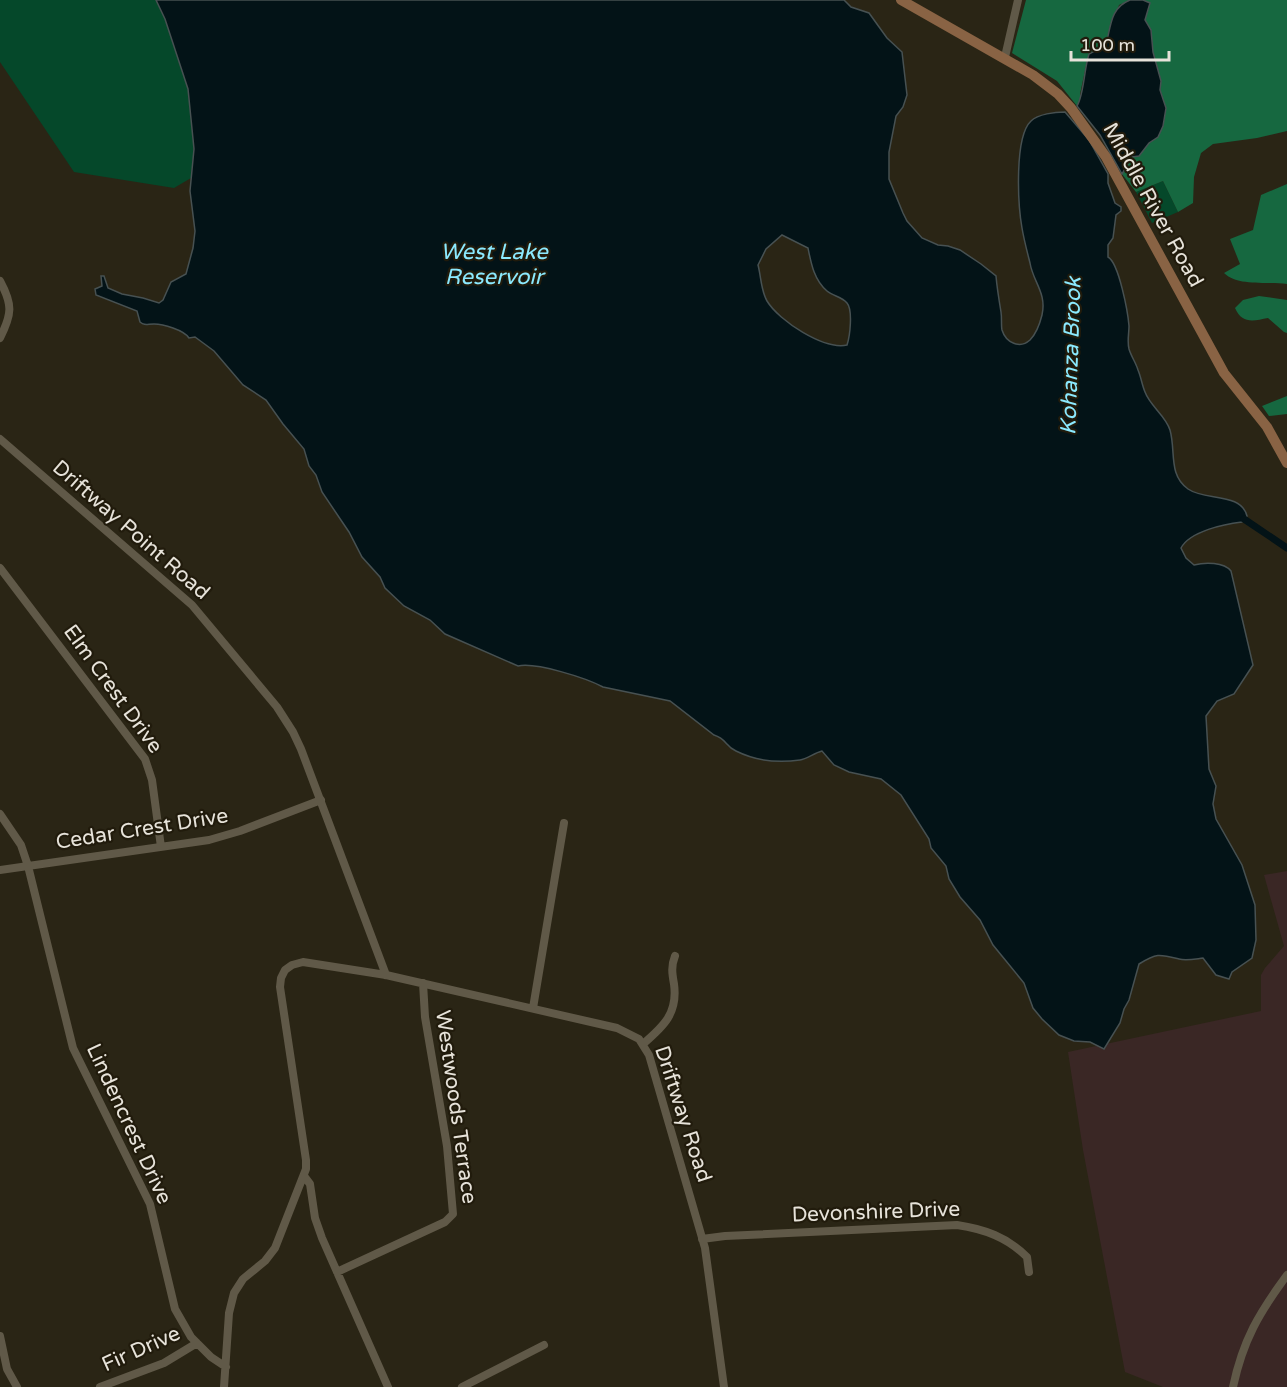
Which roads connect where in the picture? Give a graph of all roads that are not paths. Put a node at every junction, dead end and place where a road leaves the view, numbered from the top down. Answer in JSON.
{"nodes":[{"id":1,"x":902,"y":0,"type":"edge"},
{"id":2,"x":1018,"y":0,"type":"edge"},
{"id":3,"x":1005,"y":57,"type":"junction"},
{"id":4,"x":0,"y":282,"type":"edge"},
{"id":5,"x":0,"y":338,"type":"edge"},
{"id":6,"x":0,"y":440,"type":"edge"},
{"id":7,"x":1287,"y":463,"type":"edge"},
{"id":8,"x":0,"y":568,"type":"edge"},
{"id":9,"x":321,"y":801,"type":"junction"},
{"id":10,"x":0,"y":814,"type":"edge"},
{"id":11,"x":564,"y":823,"type":"dead end"},
{"id":12,"x":161,"y":847,"type":"junction"},
{"id":13,"x":28,"y":866,"type":"junction"},
{"id":14,"x":0,"y":870,"type":"edge"},
{"id":15,"x":675,"y":956,"type":"dead end"},
{"id":16,"x":386,"y":975,"type":"junction"},
{"id":17,"x":423,"y":983,"type":"junction"},
{"id":18,"x":533,"y":1008,"type":"junction"},
{"id":19,"x":643,"y":1044,"type":"junction"},
{"id":20,"x":304,"y":1176,"type":"junction"},
{"id":21,"x":702,"y":1239,"type":"junction"},
{"id":22,"x":337,"y":1272,"type":"junction"},
{"id":23,"x":1029,"y":1272,"type":"dead end"},
{"id":24,"x":1287,"y":1275,"type":"edge"},
{"id":25,"x":0,"y":1336,"type":"edge"},
{"id":26,"x":197,"y":1343,"type":"junction"},
{"id":27,"x":544,"y":1345,"type":"dead end"},
{"id":28,"x":226,"y":1367,"type":"junction"},
{"id":29,"x":17,"y":1387,"type":"edge"},
{"id":30,"x":100,"y":1387,"type":"edge"},
{"id":31,"x":224,"y":1387,"type":"edge"},
{"id":32,"x":388,"y":1387,"type":"edge"},
{"id":33,"x":462,"y":1387,"type":"edge"},
{"id":34,"x":724,"y":1387,"type":"edge"},
{"id":35,"x":1233,"y":1387,"type":"edge"}],
"edges":[{"from":1,"to":3,"type":"main road","name":"Middle River Road"},
{"from":2,"to":3,"type":"street"},
{"from":3,"to":7,"type":"main road","name":"Middle River Road"},
{"from":4,"to":5,"type":"street"},
{"from":6,"to":9,"type":"street","name":"Driftway Point Road"},
{"from":8,"to":12,"type":"street","name":"Elm Crest Drive"},
{"from":9,"to":12,"type":"street","name":"Cedar Crest Drive"},
{"from":9,"to":16,"type":"street","name":"Driftway Point Road"},
{"from":10,"to":13,"type":"street","name":"Lindencrest Drive"},
{"from":11,"to":18,"type":"street"},
{"from":12,"to":13,"type":"street","name":"Cedar Crest Drive"},
{"from":13,"to":14,"type":"street","name":"Cedar Crest Drive"},
{"from":13,"to":26,"type":"street","name":"Lindencrest Drive"},
{"from":15,"to":19,"type":"street"},
{"from":16,"to":17,"type":"street","name":"Driftway Road"},
{"from":16,"to":20,"type":"street","name":"Driftway Road"},
{"from":17,"to":18,"type":"street","name":"Driftway Road"},
{"from":17,"to":22,"type":"street","name":"Westwoods Terrace"},
{"from":18,"to":19,"type":"street","name":"Driftway Road"},
{"from":19,"to":21,"type":"street","name":"Driftway Road"},
{"from":20,"to":22,"type":"street"},
{"from":20,"to":28,"type":"street"},
{"from":21,"to":23,"type":"street","name":"Devonshire Drive"},
{"from":21,"to":34,"type":"street","name":"Driftway Road"},
{"from":22,"to":32,"type":"street"},
{"from":24,"to":35,"type":"street"},
{"from":25,"to":29,"type":"street"},
{"from":26,"to":28,"type":"street","name":"Lindencrest Drive"},
{"from":26,"to":30,"type":"street","name":"Fir Drive"},
{"from":27,"to":33,"type":"street"},
{"from":28,"to":31,"type":"street"}]}
